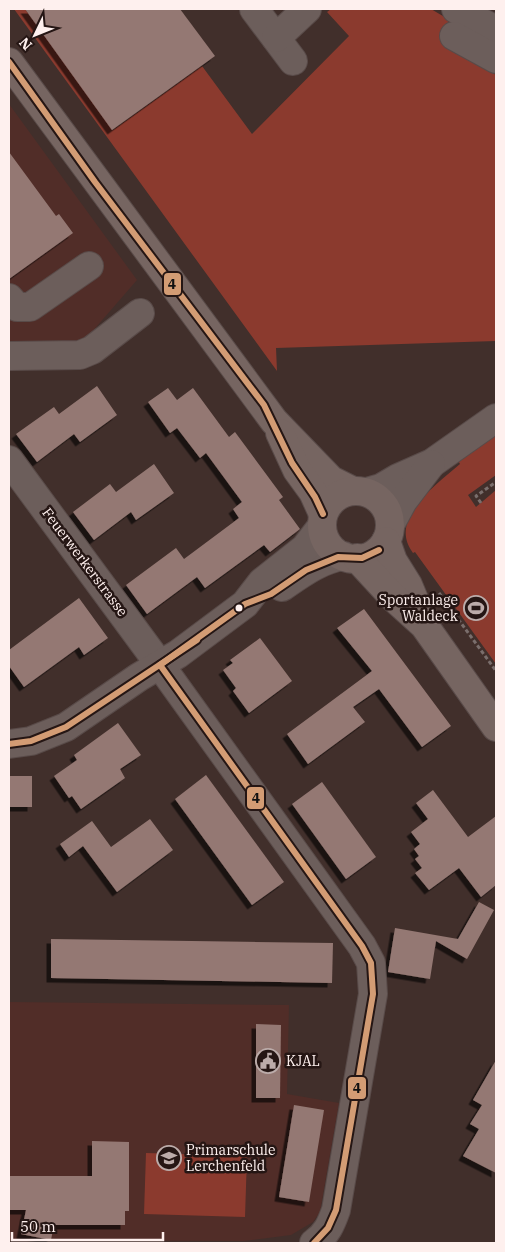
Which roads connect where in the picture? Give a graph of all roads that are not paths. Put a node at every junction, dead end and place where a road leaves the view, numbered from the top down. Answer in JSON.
{"nodes":[{"id":1,"x":254,"y":9,"type":"edge"},
{"id":2,"x":307,"y":9,"type":"edge"},
{"id":3,"x":456,"y":9,"type":"edge"},
{"id":4,"x":496,"y":30,"type":"edge"},
{"id":5,"x":454,"y":36,"type":"dead end"},
{"id":6,"x":276,"y":38,"type":"junction"},
{"id":7,"x":496,"y":59,"type":"edge"},
{"id":8,"x":293,"y":61,"type":"dead end"},
{"id":9,"x":9,"y":62,"type":"edge"},
{"id":10,"x":89,"y":266,"type":"dead end"},
{"id":11,"x":9,"y":298,"type":"edge"},
{"id":12,"x":140,"y":313,"type":"dead end"},
{"id":13,"x":9,"y":356,"type":"edge"},
{"id":14,"x":496,"y":418,"type":"edge"},
{"id":15,"x":274,"y":420,"type":"junction"},
{"id":16,"x":9,"y":460,"type":"edge"},
{"id":17,"x":432,"y":463,"type":"junction"},
{"id":18,"x":359,"y":491,"type":"junction"},
{"id":19,"x":323,"y":520,"type":"junction"},
{"id":20,"x":389,"y":532,"type":"junction"},
{"id":21,"x":350,"y":557,"type":"junction"},
{"id":22,"x":245,"y":604,"type":"junction"},
{"id":23,"x":424,"y":625,"type":"junction"},
{"id":24,"x":160,"y":664,"type":"junction"},
{"id":25,"x":496,"y":727,"type":"edge"},
{"id":26,"x":9,"y":744,"type":"edge"},
{"id":27,"x":314,"y":1243,"type":"edge"}],
"edges":[{"from":1,"to":6,"type":"street"},
{"from":2,"to":6,"type":"street"},
{"from":3,"to":4,"type":"street"},
{"from":5,"to":7,"type":"street"},
{"from":6,"to":8,"type":"street"},
{"from":9,"to":15,"type":"main road"},
{"from":10,"to":11,"type":"street"},
{"from":12,"to":13,"type":"street"},
{"from":14,"to":17,"type":"street"},
{"from":15,"to":18,"type":"main road"},
{"from":15,"to":19,"type":"main road"},
{"from":16,"to":24,"type":"street","name":"Feuerwerkerstrasse"},
{"from":17,"to":18,"type":"street"},
{"from":17,"to":20,"type":"street"},
{"from":18,"to":19,"type":"main road"},
{"from":18,"to":20,"type":"main road"},
{"from":19,"to":21,"type":"main road"},
{"from":19,"to":22,"type":"street"},
{"from":20,"to":21,"type":"main road"},
{"from":20,"to":23,"type":"main road"},
{"from":21,"to":22,"type":"street"},
{"from":21,"to":23,"type":"main road"},
{"from":22,"to":24,"type":"street"},
{"from":23,"to":25,"type":"main road"},
{"from":24,"to":26,"type":"street"},
{"from":24,"to":27,"type":"street","name":"Feuerwerkerstrasse"}]}
